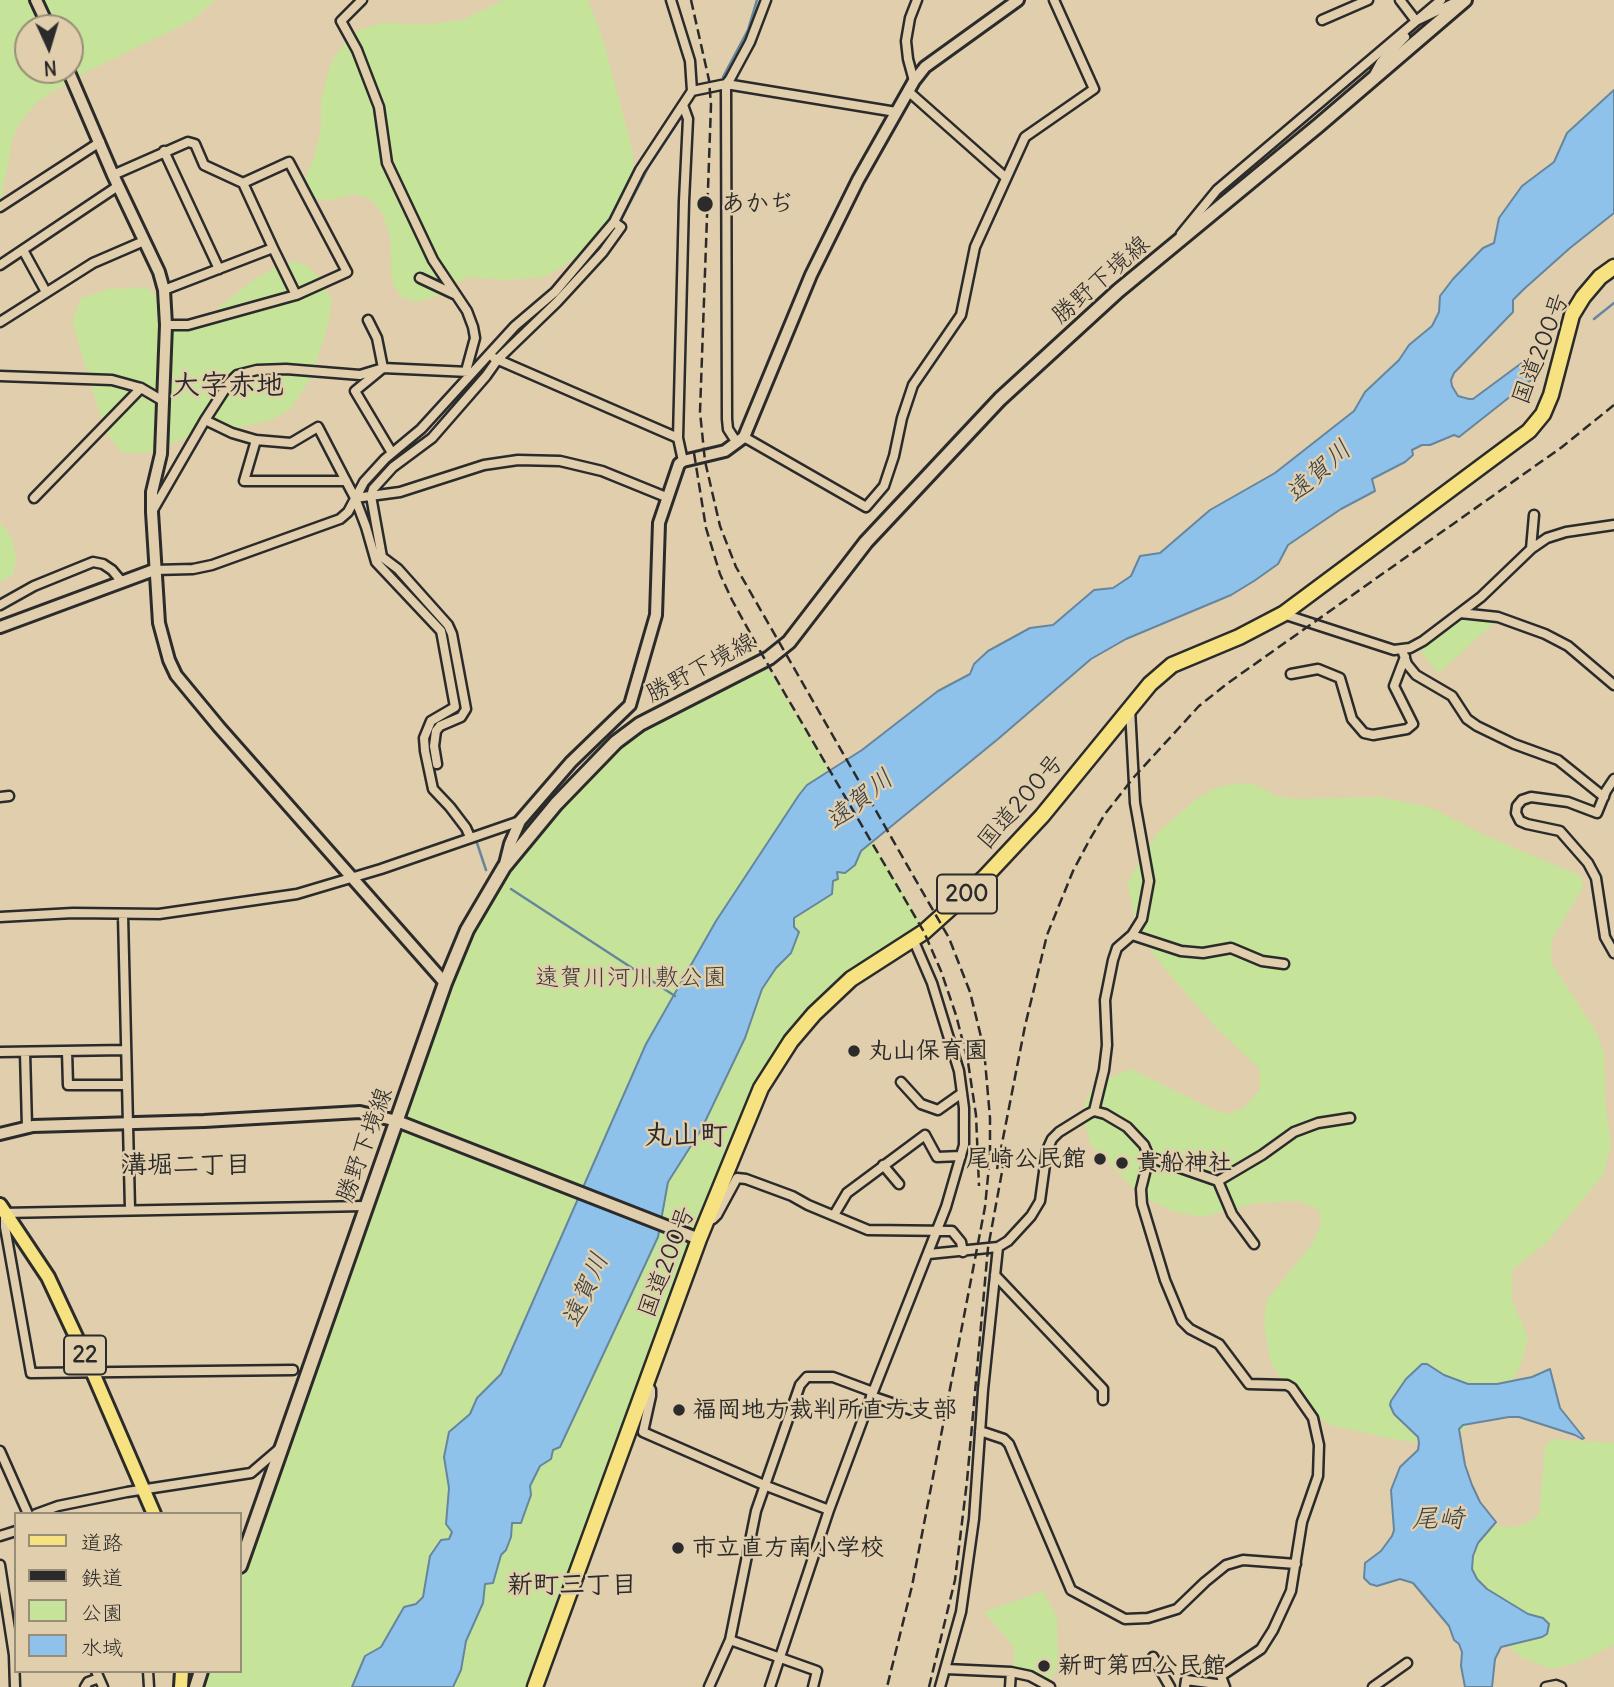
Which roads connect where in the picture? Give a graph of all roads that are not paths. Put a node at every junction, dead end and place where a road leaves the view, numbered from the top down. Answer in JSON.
{"nodes":[{"id":1,"x":362,"y":0,"type":"edge"},
{"id":2,"x":671,"y":0,"type":"edge"},
{"id":3,"x":766,"y":0,"type":"edge"},
{"id":4,"x":917,"y":0,"type":"edge"},
{"id":5,"x":1018,"y":0,"type":"edge"},
{"id":6,"x":1054,"y":0,"type":"edge"},
{"id":7,"x":1368,"y":0,"type":"edge"},
{"id":8,"x":1400,"y":0,"type":"edge"},
{"id":9,"x":1441,"y":0,"type":"edge"},
{"id":10,"x":1463,"y":0,"type":"edge"},
{"id":11,"x":1322,"y":20,"type":"dead end"},
{"id":12,"x":1412,"y":24,"type":"junction"},
{"id":13,"x":1373,"y":78,"type":"junction"},
{"id":14,"x":74,"y":84,"type":"edge"},
{"id":15,"x":726,"y":84,"type":"junction"},
{"id":16,"x":911,"y":86,"type":"junction"},
{"id":17,"x":692,"y":91,"type":"junction"},
{"id":18,"x":683,"y":105,"type":"junction"},
{"id":19,"x":896,"y":112,"type":"junction"},
{"id":20,"x":100,"y":142,"type":"junction"},
{"id":21,"x":164,"y":151,"type":"junction"},
{"id":22,"x":113,"y":175,"type":"junction"},
{"id":23,"x":1006,"y":177,"type":"junction"},
{"id":24,"x":243,"y":183,"type":"junction"},
{"id":25,"x":118,"y":186,"type":"junction"},
{"id":26,"x":0,"y":207,"type":"edge"},
{"id":27,"x":144,"y":241,"type":"junction"},
{"id":28,"x":1177,"y":243,"type":"junction"},
{"id":29,"x":273,"y":248,"type":"junction"},
{"id":30,"x":23,"y":250,"type":"junction"},
{"id":31,"x":0,"y":265,"type":"edge"},
{"id":32,"x":1614,"y":267,"type":"edge"},
{"id":33,"x":219,"y":269,"type":"junction"},
{"id":34,"x":420,"y":278,"type":"dead end"},
{"id":35,"x":164,"y":290,"type":"junction"},
{"id":36,"x":46,"y":292,"type":"junction"},
{"id":37,"x":296,"y":295,"type":"junction"},
{"id":38,"x":457,"y":296,"type":"junction"},
{"id":39,"x":368,"y":320,"type":"dead end"},
{"id":40,"x":0,"y":322,"type":"edge"},
{"id":41,"x":166,"y":325,"type":"junction"},
{"id":42,"x":493,"y":357,"type":"junction"},
{"id":43,"x":383,"y":368,"type":"junction"},
{"id":44,"x":469,"y":372,"type":"junction"},
{"id":45,"x":0,"y":376,"type":"edge"},
{"id":46,"x":141,"y":388,"type":"junction"},
{"id":47,"x":163,"y":401,"type":"junction"},
{"id":48,"x":205,"y":421,"type":"junction"},
{"id":49,"x":678,"y":438,"type":"junction"},
{"id":50,"x":256,"y":440,"type":"junction"},
{"id":51,"x":741,"y":440,"type":"junction"},
{"id":52,"x":392,"y":453,"type":"junction"},
{"id":53,"x":683,"y":461,"type":"junction"},
{"id":54,"x":346,"y":481,"type":"junction"},
{"id":55,"x":371,"y":496,"type":"junction"},
{"id":56,"x":666,"y":497,"type":"junction"},
{"id":57,"x":34,"y":498,"type":"dead end"},
{"id":58,"x":355,"y":498,"type":"junction"},
{"id":59,"x":152,"y":512,"type":"junction"},
{"id":60,"x":1534,"y":514,"type":"dead end"},
{"id":61,"x":1614,"y":525,"type":"edge"},
{"id":62,"x":1531,"y":549,"type":"junction"},
{"id":63,"x":154,"y":570,"type":"junction"},
{"id":64,"x":122,"y":582,"type":"junction"},
{"id":65,"x":0,"y":605,"type":"edge"},
{"id":66,"x":1460,"y":613,"type":"junction"},
{"id":67,"x":1283,"y":614,"type":"junction"},
{"id":68,"x":0,"y":627,"type":"edge"},
{"id":69,"x":1404,"y":653,"type":"junction"},
{"id":70,"x":1291,"y":674,"type":"dead end"},
{"id":71,"x":1614,"y":685,"type":"edge"},
{"id":72,"x":1130,"y":707,"type":"junction"},
{"id":73,"x":429,"y":751,"type":"junction"},
{"id":74,"x":437,"y":764,"type":"dead end"},
{"id":75,"x":1614,"y":779,"type":"edge"},
{"id":76,"x":1604,"y":797,"type":"junction"},
{"id":77,"x":520,"y":821,"type":"junction"},
{"id":78,"x":473,"y":836,"type":"junction"},
{"id":79,"x":505,"y":867,"type":"junction"},
{"id":80,"x":350,"y":877,"type":"junction"},
{"id":81,"x":123,"y":915,"type":"junction"},
{"id":82,"x":0,"y":917,"type":"edge"},
{"id":83,"x":1132,"y":934,"type":"junction"},
{"id":84,"x":913,"y":939,"type":"junction"},
{"id":85,"x":1614,"y":953,"type":"edge"},
{"id":86,"x":1284,"y":964,"type":"dead end"},
{"id":87,"x":445,"y":982,"type":"junction"},
{"id":88,"x":125,"y":1050,"type":"junction"},
{"id":89,"x":67,"y":1051,"type":"junction"},
{"id":90,"x":0,"y":1052,"type":"edge"},
{"id":91,"x":25,"y":1052,"type":"junction"},
{"id":92,"x":901,"y":1082,"type":"dead end"},
{"id":93,"x":126,"y":1085,"type":"junction"},
{"id":94,"x":962,"y":1093,"type":"junction"},
{"id":95,"x":1094,"y":1111,"type":"junction"},
{"id":96,"x":1350,"y":1118,"type":"dead end"},
{"id":97,"x":402,"y":1123,"type":"junction"},
{"id":98,"x":127,"y":1124,"type":"junction"},
{"id":99,"x":27,"y":1126,"type":"junction"},
{"id":100,"x":0,"y":1134,"type":"edge"},
{"id":101,"x":961,"y":1156,"type":"junction"},
{"id":102,"x":1149,"y":1157,"type":"junction"},
{"id":103,"x":883,"y":1165,"type":"junction"},
{"id":104,"x":1218,"y":1181,"type":"junction"},
{"id":105,"x":899,"y":1184,"type":"dead end"},
{"id":106,"x":365,"y":1206,"type":"junction"},
{"id":107,"x":130,"y":1209,"type":"junction"},
{"id":108,"x":2,"y":1210,"type":"edge"},
{"id":109,"x":834,"y":1215,"type":"junction"},
{"id":110,"x":707,"y":1219,"type":"junction"},
{"id":111,"x":937,"y":1231,"type":"junction"},
{"id":112,"x":695,"y":1238,"type":"junction"},
{"id":113,"x":1254,"y":1244,"type":"dead end"},
{"id":114,"x":998,"y":1247,"type":"junction"},
{"id":115,"x":963,"y":1252,"type":"junction"},
{"id":116,"x":929,"y":1254,"type":"junction"},
{"id":117,"x":995,"y":1275,"type":"junction"},
{"id":118,"x":293,"y":1370,"type":"dead end"},
{"id":119,"x":93,"y":1373,"type":"junction"},
{"id":120,"x":646,"y":1382,"type":"junction"},
{"id":121,"x":872,"y":1394,"type":"junction"},
{"id":122,"x":1102,"y":1400,"type":"dead end"},
{"id":123,"x":915,"y":1411,"type":"dead end"},
{"id":124,"x":980,"y":1431,"type":"junction"},
{"id":125,"x":283,"y":1446,"type":"junction"},
{"id":126,"x":0,"y":1451,"type":"edge"},
{"id":127,"x":764,"y":1485,"type":"junction"},
{"id":128,"x":145,"y":1490,"type":"junction"},
{"id":129,"x":829,"y":1510,"type":"junction"},
{"id":130,"x":27,"y":1512,"type":"edge"},
{"id":131,"x":42,"y":1512,"type":"edge"},
{"id":132,"x":153,"y":1512,"type":"edge"},
{"id":133,"x":242,"y":1560,"type":"edge"},
{"id":134,"x":1296,"y":1564,"type":"junction"},
{"id":135,"x":0,"y":1565,"type":"edge"},
{"id":136,"x":730,"y":1640,"type":"junction"},
{"id":137,"x":14,"y":1649,"type":"edge"},
{"id":138,"x":780,"y":1657,"type":"junction"},
{"id":139,"x":1153,"y":1657,"type":"dead end"},
{"id":140,"x":1407,"y":1663,"type":"dead end"},
{"id":141,"x":946,"y":1669,"type":"junction"},
{"id":142,"x":1011,"y":1672,"type":"junction"},
{"id":143,"x":100,"y":1679,"type":"edge"},
{"id":144,"x":1224,"y":1686,"type":"edge"},
{"id":145,"x":85,"y":1687,"type":"edge"},
{"id":146,"x":535,"y":1687,"type":"edge"},
{"id":147,"x":709,"y":1687,"type":"edge"},
{"id":148,"x":770,"y":1687,"type":"edge"},
{"id":149,"x":813,"y":1687,"type":"edge"},
{"id":150,"x":940,"y":1687,"type":"edge"},
{"id":151,"x":1010,"y":1687,"type":"edge"},
{"id":152,"x":1050,"y":1687,"type":"edge"},
{"id":153,"x":1170,"y":1687,"type":"edge"},
{"id":154,"x":1184,"y":1687,"type":"edge"},
{"id":155,"x":1373,"y":1687,"type":"edge"},
{"id":156,"x":1546,"y":1687,"type":"edge"},
{"id":157,"x":1561,"y":1687,"type":"edge"}],
"edges":[{"from":1,"to":38,"type":"street"},
{"from":2,"to":17,"type":"street"},
{"from":3,"to":15,"type":"street"},
{"from":4,"to":16,"type":"street"},
{"from":5,"to":16,"type":"street"},
{"from":6,"to":23,"type":"street"},
{"from":7,"to":11,"type":"street"},
{"from":8,"to":12,"type":"street"},
{"from":9,"to":12,"type":"street"},
{"from":10,"to":12,"type":"street"},
{"from":10,"to":13,"type":"main road","name":"勝野下境線"},
{"from":12,"to":13,"type":"street"},
{"from":12,"to":28,"type":"street"},
{"from":13,"to":28,"type":"main road","name":"勝野下境線"},
{"from":14,"to":20,"type":"street"},
{"from":15,"to":17,"type":"street"},
{"from":15,"to":19,"type":"street"},
{"from":15,"to":51,"type":"street"},
{"from":16,"to":19,"type":"street"},
{"from":16,"to":23,"type":"street"},
{"from":17,"to":18,"type":"street"},
{"from":18,"to":42,"type":"street"},
{"from":18,"to":49,"type":"street"},
{"from":19,"to":51,"type":"street"},
{"from":20,"to":22,"type":"street"},
{"from":20,"to":26,"type":"street"},
{"from":21,"to":22,"type":"street"},
{"from":21,"to":24,"type":"street"},
{"from":21,"to":33,"type":"street"},
{"from":22,"to":25,"type":"street"},
{"from":23,"to":51,"type":"street"},
{"from":24,"to":29,"type":"street"},
{"from":24,"to":37,"type":"street"},
{"from":25,"to":27,"type":"street"},
{"from":25,"to":30,"type":"street"},
{"from":27,"to":35,"type":"street"},
{"from":27,"to":36,"type":"street"},
{"from":28,"to":79,"type":"main road","name":"勝野下境線"},
{"from":29,"to":33,"type":"street"},
{"from":29,"to":37,"type":"street"},
{"from":30,"to":31,"type":"street"},
{"from":30,"to":36,"type":"street"},
{"from":32,"to":67,"type":"highway","name":"国道200号","number":"200"},
{"from":33,"to":35,"type":"street"},
{"from":34,"to":38,"type":"street"},
{"from":35,"to":41,"type":"street"},
{"from":36,"to":40,"type":"street"},
{"from":37,"to":41,"type":"street"},
{"from":38,"to":44,"type":"street"},
{"from":39,"to":43,"type":"street"},
{"from":41,"to":47,"type":"street"},
{"from":42,"to":44,"type":"street"},
{"from":42,"to":49,"type":"street"},
{"from":42,"to":55,"type":"street"},
{"from":43,"to":44,"type":"street"},
{"from":43,"to":48,"type":"street"},
{"from":43,"to":52,"type":"street"},
{"from":44,"to":52,"type":"street"},
{"from":45,"to":46,"type":"street"},
{"from":46,"to":47,"type":"street"},
{"from":46,"to":57,"type":"street"},
{"from":47,"to":59,"type":"street"},
{"from":48,"to":50,"type":"street"},
{"from":48,"to":59,"type":"street"},
{"from":49,"to":53,"type":"street"},
{"from":50,"to":54,"type":"street"},
{"from":50,"to":54,"type":"street"},
{"from":51,"to":53,"type":"street"},
{"from":52,"to":58,"type":"street"},
{"from":53,"to":56,"type":"street"},
{"from":54,"to":58,"type":"street"},
{"from":55,"to":56,"type":"street"},
{"from":55,"to":58,"type":"street"},
{"from":55,"to":73,"type":"street"},
{"from":56,"to":77,"type":"street"},
{"from":58,"to":63,"type":"street"},
{"from":58,"to":73,"type":"street"},
{"from":59,"to":63,"type":"street"},
{"from":60,"to":62,"type":"street"},
{"from":61,"to":62,"type":"street"},
{"from":62,"to":66,"type":"street"},
{"from":63,"to":64,"type":"street"},
{"from":63,"to":80,"type":"street"},
{"from":64,"to":65,"type":"street"},
{"from":64,"to":68,"type":"street"},
{"from":66,"to":69,"type":"street"},
{"from":66,"to":71,"type":"street"},
{"from":67,"to":69,"type":"street"},
{"from":67,"to":72,"type":"highway","name":"国道200号","number":"200"},
{"from":69,"to":70,"type":"street"},
{"from":69,"to":76,"type":"street"},
{"from":72,"to":83,"type":"street"},
{"from":72,"to":84,"type":"highway","name":"国道200号","number":"200"},
{"from":73,"to":74,"type":"street"},
{"from":73,"to":78,"type":"street"},
{"from":75,"to":76,"type":"street"},
{"from":76,"to":85,"type":"street"},
{"from":77,"to":78,"type":"street"},
{"from":77,"to":79,"type":"street"},
{"from":78,"to":80,"type":"street"},
{"from":79,"to":87,"type":"main road","name":"勝野下境線"},
{"from":80,"to":81,"type":"street"},
{"from":80,"to":87,"type":"street"},
{"from":81,"to":82,"type":"street"},
{"from":81,"to":88,"type":"street"},
{"from":83,"to":86,"type":"street"},
{"from":83,"to":95,"type":"street"},
{"from":84,"to":94,"type":"street"},
{"from":84,"to":110,"type":"highway","name":"国道200号","number":"200"},
{"from":87,"to":97,"type":"main road","name":"勝野下境線"},
{"from":88,"to":89,"type":"street"},
{"from":88,"to":93,"type":"street"},
{"from":89,"to":91,"type":"street"},
{"from":89,"to":93,"type":"street"},
{"from":90,"to":91,"type":"street"},
{"from":91,"to":99,"type":"street"},
{"from":92,"to":94,"type":"street"},
{"from":93,"to":98,"type":"street"},
{"from":94,"to":101,"type":"street"},
{"from":95,"to":102,"type":"street"},
{"from":95,"to":114,"type":"street"},
{"from":96,"to":104,"type":"street"},
{"from":97,"to":98,"type":"street"},
{"from":97,"to":106,"type":"main road","name":"勝野下境線"},
{"from":97,"to":112,"type":"street"},
{"from":98,"to":99,"type":"street"},
{"from":98,"to":107,"type":"street"},
{"from":99,"to":100,"type":"street"},
{"from":101,"to":103,"type":"street"},
{"from":101,"to":111,"type":"street"},
{"from":102,"to":104,"type":"street"},
{"from":102,"to":134,"type":"street"},
{"from":103,"to":105,"type":"street"},
{"from":103,"to":109,"type":"street"},
{"from":104,"to":113,"type":"street"},
{"from":106,"to":107,"type":"street"},
{"from":106,"to":125,"type":"main road","name":"勝野下境線"},
{"from":107,"to":108,"type":"street"},
{"from":108,"to":119,"type":"main road","number":"22"},
{"from":108,"to":119,"type":"street"},
{"from":109,"to":110,"type":"street"},
{"from":109,"to":111,"type":"street"},
{"from":110,"to":112,"type":"highway","name":"国道200号","number":"200"},
{"from":111,"to":115,"type":"street"},
{"from":111,"to":116,"type":"street"},
{"from":112,"to":120,"type":"highway","name":"国道200号","number":"200"},
{"from":114,"to":115,"type":"street"},
{"from":114,"to":117,"type":"street"},
{"from":115,"to":116,"type":"street"},
{"from":116,"to":121,"type":"street"},
{"from":117,"to":122,"type":"street"},
{"from":117,"to":124,"type":"street"},
{"from":118,"to":119,"type":"street"},
{"from":119,"to":128,"type":"main road","number":"22"},
{"from":120,"to":127,"type":"street"},
{"from":120,"to":146,"type":"highway","name":"国道200号","number":"200"},
{"from":121,"to":123,"type":"street"},
{"from":121,"to":127,"type":"street"},
{"from":121,"to":129,"type":"street"},
{"from":124,"to":134,"type":"street"},
{"from":124,"to":141,"type":"street"},
{"from":125,"to":128,"type":"street"},
{"from":125,"to":133,"type":"main road","name":"勝野下境線"},
{"from":126,"to":130,"type":"street"},
{"from":127,"to":129,"type":"street"},
{"from":127,"to":136,"type":"street"},
{"from":128,"to":131,"type":"street"},
{"from":128,"to":132,"type":"main road","number":"22"},
{"from":129,"to":138,"type":"street"},
{"from":134,"to":144,"type":"street"},
{"from":135,"to":137,"type":"street"},
{"from":136,"to":138,"type":"street"},
{"from":136,"to":147,"type":"street"},
{"from":138,"to":148,"type":"street"},
{"from":138,"to":149,"type":"street"},
{"from":139,"to":153,"type":"street"},
{"from":140,"to":155,"type":"street"},
{"from":141,"to":142,"type":"street"},
{"from":141,"to":150,"type":"street"},
{"from":142,"to":151,"type":"street"},
{"from":142,"to":152,"type":"street"},
{"from":143,"to":145,"type":"street"},
{"from":144,"to":154,"type":"street"},
{"from":156,"to":157,"type":"street"}]}
